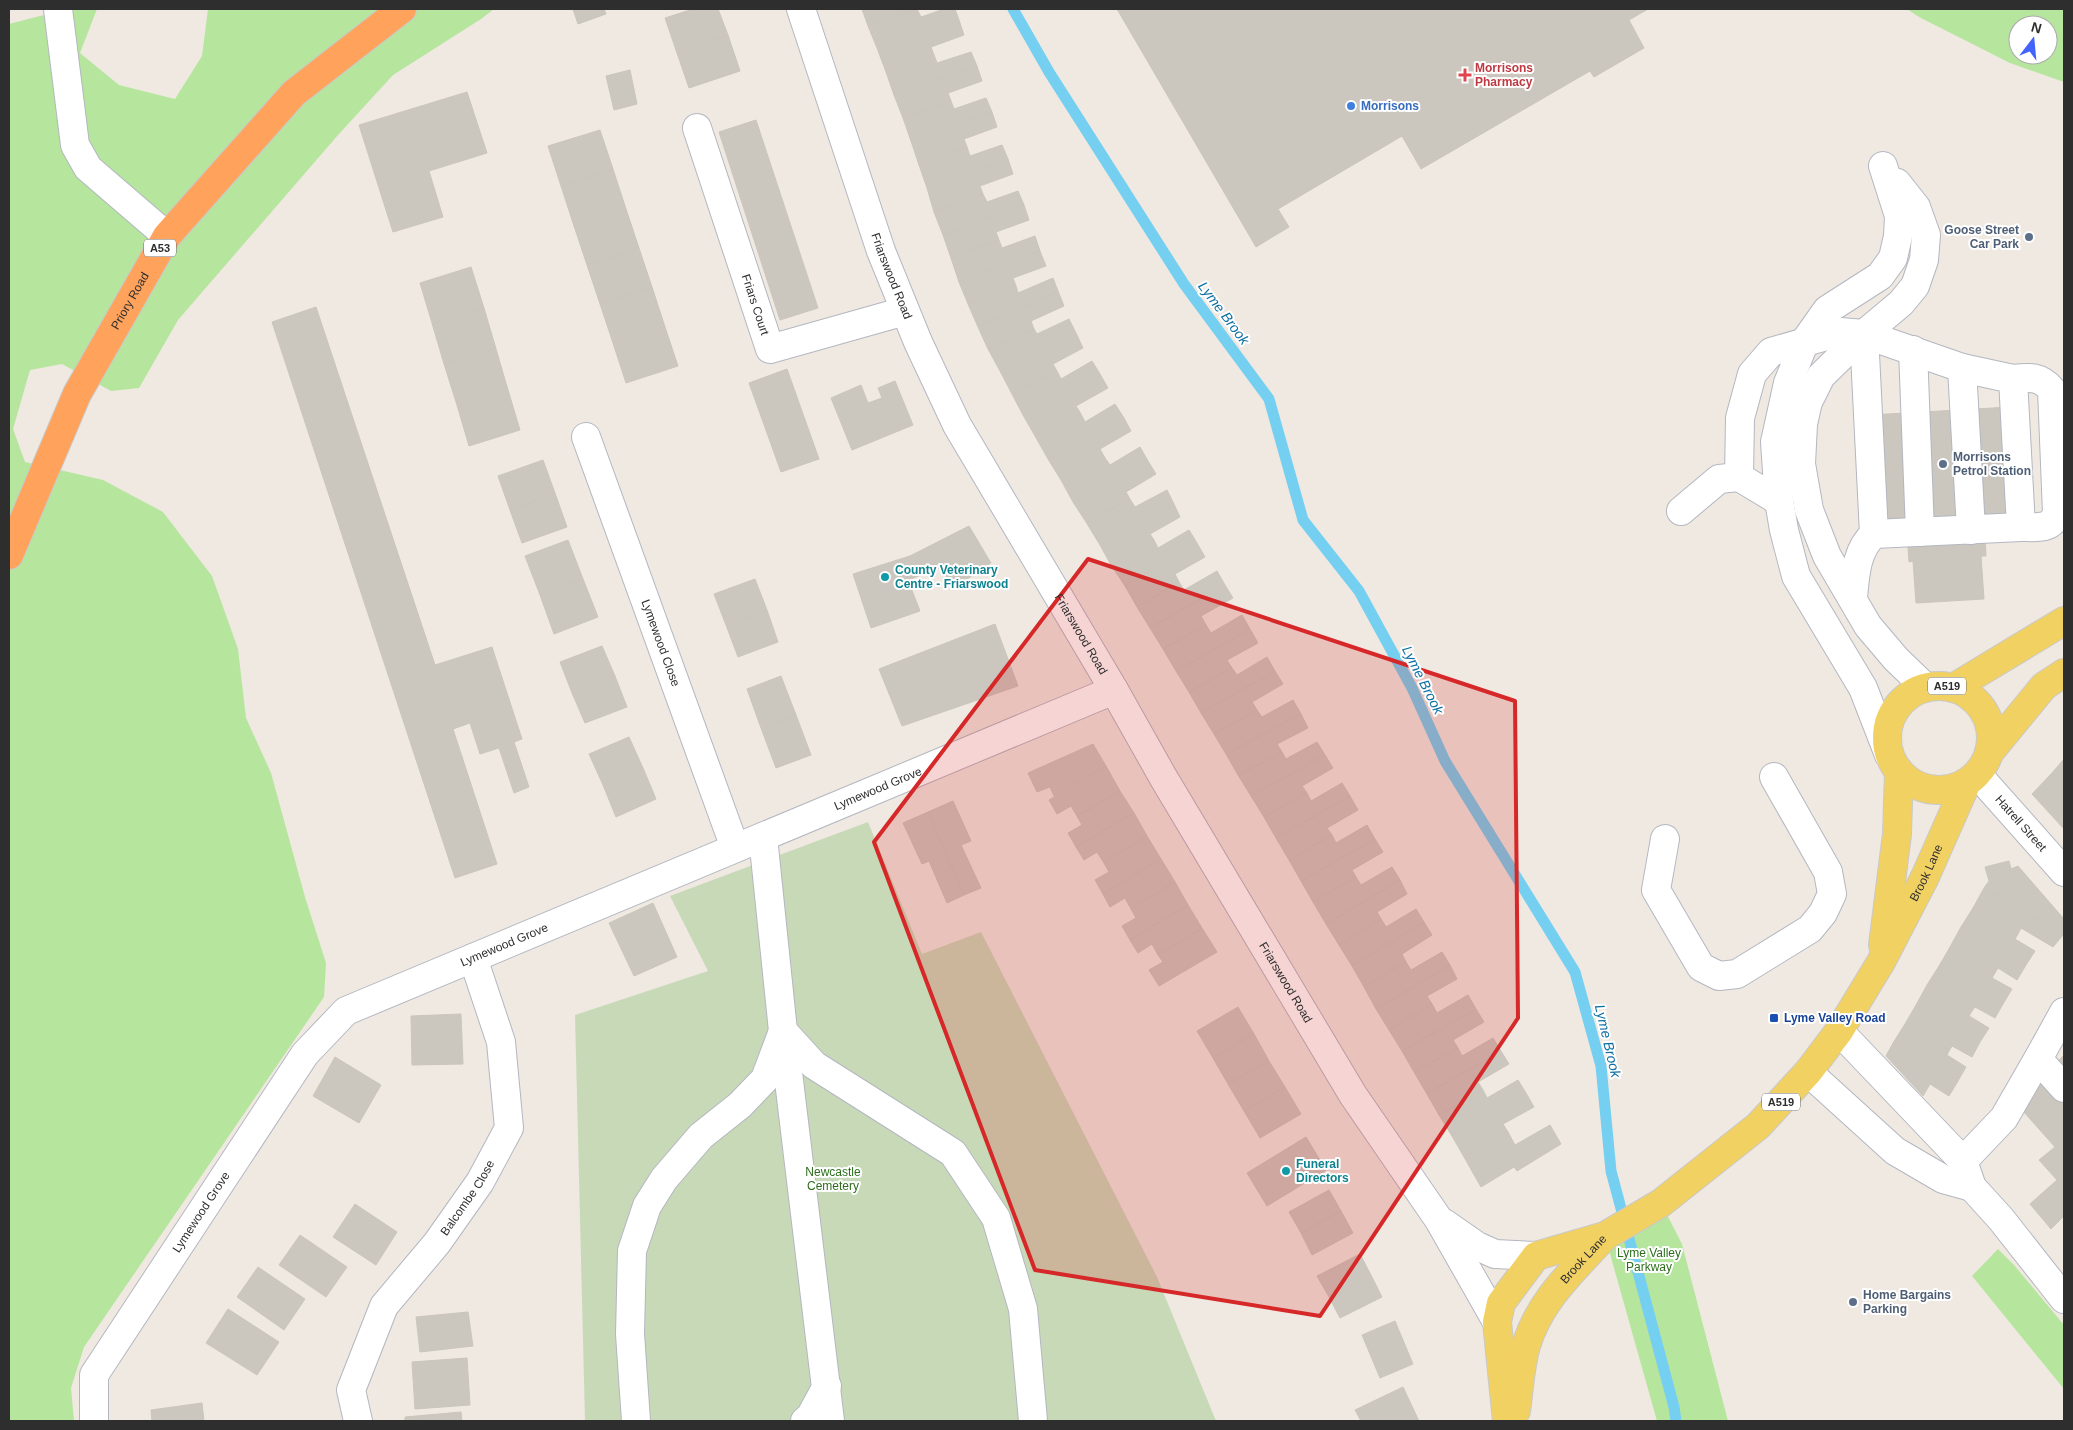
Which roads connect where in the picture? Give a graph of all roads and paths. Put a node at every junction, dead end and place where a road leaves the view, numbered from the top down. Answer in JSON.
{"nodes":[{"id":1,"x":58,"y":9,"type":"edge"},
{"id":2,"x":402,"y":9,"type":"edge"},
{"id":3,"x":801,"y":9,"type":"edge"},
{"id":4,"x":697,"y":128,"type":"dead end"},
{"id":5,"x":167,"y":236,"type":"junction"},
{"id":6,"x":906,"y":311,"type":"junction"},
{"id":7,"x":1864,"y":334,"type":"junction"},
{"id":8,"x":1805,"y":341,"type":"junction"},
{"id":9,"x":1913,"y":350,"type":"junction"},
{"id":10,"x":1962,"y":368,"type":"junction"},
{"id":11,"x":2013,"y":379,"type":"junction"},
{"id":12,"x":586,"y":437,"type":"dead end"},
{"id":13,"x":1739,"y":477,"type":"junction"},
{"id":14,"x":1780,"y":501,"type":"junction"},
{"id":15,"x":1681,"y":511,"type":"dead end"},
{"id":16,"x":2021,"y":527,"type":"junction"},
{"id":17,"x":1971,"y":530,"type":"junction"},
{"id":18,"x":1920,"y":532,"type":"junction"},
{"id":19,"x":1874,"y":534,"type":"junction"},
{"id":20,"x":9,"y":555,"type":"edge"},
{"id":21,"x":1853,"y":598,"type":"junction"},
{"id":22,"x":2064,"y":621,"type":"edge"},
{"id":23,"x":2064,"y":672,"type":"edge"},
{"id":24,"x":1925,"y":687,"type":"junction"},
{"id":25,"x":1953,"y":688,"type":"junction"},
{"id":26,"x":1114,"y":690,"type":"junction"},
{"id":27,"x":1894,"y":763,"type":"junction"},
{"id":28,"x":1978,"y":770,"type":"junction"},
{"id":29,"x":1774,"y":777,"type":"dead end"},
{"id":30,"x":763,"y":837,"type":"junction"},
{"id":31,"x":1665,"y":839,"type":"dead end"},
{"id":32,"x":735,"y":848,"type":"junction"},
{"id":33,"x":2064,"y":872,"type":"edge"},
{"id":34,"x":473,"y":958,"type":"junction"},
{"id":35,"x":1881,"y":962,"type":"junction"},
{"id":36,"x":2064,"y":1012,"type":"edge"},
{"id":37,"x":783,"y":1031,"type":"junction"},
{"id":38,"x":1839,"y":1031,"type":"junction"},
{"id":39,"x":2038,"y":1059,"type":"junction"},
{"id":40,"x":1808,"y":1072,"type":"junction"},
{"id":41,"x":2064,"y":1088,"type":"edge"},
{"id":42,"x":1963,"y":1161,"type":"junction"},
{"id":43,"x":1972,"y":1187,"type":"junction"},
{"id":44,"x":1439,"y":1220,"type":"junction"},
{"id":45,"x":1605,"y":1236,"type":"junction"},
{"id":46,"x":1536,"y":1256,"type":"junction"},
{"id":47,"x":2064,"y":1299,"type":"edge"},
{"id":48,"x":1496,"y":1322,"type":"junction"},
{"id":49,"x":827,"y":1386,"type":"junction"},
{"id":50,"x":94,"y":1421,"type":"edge"},
{"id":51,"x":357,"y":1421,"type":"edge"},
{"id":52,"x":636,"y":1421,"type":"edge"},
{"id":53,"x":805,"y":1421,"type":"edge"},
{"id":54,"x":830,"y":1421,"type":"edge"},
{"id":55,"x":1033,"y":1421,"type":"edge"},
{"id":56,"x":1507,"y":1421,"type":"edge"},
{"id":57,"x":1515,"y":1421,"type":"edge"}],
"edges":[{"from":1,"to":5,"type":"street"},
{"from":2,"to":5,"type":"highway","name":"Priory Road","number":"A53"},
{"from":3,"to":6,"type":"street","name":"Friarswood Road"},
{"from":4,"to":6,"type":"street","name":"Friars Court"},
{"from":5,"to":20,"type":"highway","name":"Priory Road","number":"A53"},
{"from":6,"to":26,"type":"street","name":"Friarswood Road"},
{"from":7,"to":8,"type":"street"},
{"from":7,"to":8,"type":"street"},
{"from":7,"to":9,"type":"street"},
{"from":7,"to":19,"type":"street"},
{"from":7,"to":21,"type":"street"},
{"from":8,"to":13,"type":"street"},
{"from":8,"to":14,"type":"street"},
{"from":9,"to":10,"type":"street"},
{"from":9,"to":18,"type":"street"},
{"from":10,"to":11,"type":"street"},
{"from":10,"to":17,"type":"street"},
{"from":11,"to":16,"type":"street"},
{"from":11,"to":16,"type":"street"},
{"from":12,"to":32,"type":"street","name":"Lymewood Close"},
{"from":13,"to":14,"type":"street"},
{"from":13,"to":15,"type":"street"},
{"from":14,"to":27,"type":"street"},
{"from":16,"to":17,"type":"street"},
{"from":17,"to":18,"type":"street"},
{"from":18,"to":19,"type":"street"},
{"from":19,"to":21,"type":"street"},
{"from":21,"to":24,"type":"street"},
{"from":22,"to":25,"type":"main road","number":"A519"},
{"from":23,"to":28,"type":"main road","name":"Brook Lane","number":"A519"},
{"from":24,"to":25,"type":"main road","name":"Brook Lane","number":"A519"},
{"from":24,"to":27,"type":"main road","name":"Brook Lane","number":"A519"},
{"from":25,"to":28,"type":"main road","name":"Brook Lane","number":"A519"},
{"from":26,"to":30,"type":"street","name":"Lymewood Grove"},
{"from":26,"to":44,"type":"street","name":"Friarswood Road"},
{"from":27,"to":28,"type":"main road"},
{"from":27,"to":35,"type":"main road","name":"Brook Lane","number":"A519"},
{"from":28,"to":33,"type":"street","name":"Hatrell Street"},
{"from":28,"to":35,"type":"main road","name":"Brook Lane","number":"A519"},
{"from":29,"to":31,"type":"street"},
{"from":30,"to":32,"type":"street","name":"Lymewood Grove"},
{"from":30,"to":37,"type":"street"},
{"from":32,"to":34,"type":"street","name":"Lymewood Grove"},
{"from":34,"to":50,"type":"street","name":"Lymewood Grove"},
{"from":34,"to":51,"type":"street","name":"Balcombe Close"},
{"from":35,"to":38,"type":"main road","name":"Brook Lane","number":"A519"},
{"from":36,"to":39,"type":"street"},
{"from":37,"to":49,"type":"street"},
{"from":37,"to":52,"type":"street"},
{"from":37,"to":55,"type":"street"},
{"from":38,"to":40,"type":"main road","name":"Brook Lane","number":"A519"},
{"from":38,"to":42,"type":"street"},
{"from":39,"to":41,"type":"street"},
{"from":39,"to":42,"type":"street"},
{"from":40,"to":43,"type":"street"},
{"from":40,"to":45,"type":"main road","name":"Brook Lane","number":"A519"},
{"from":42,"to":43,"type":"street"},
{"from":43,"to":47,"type":"street"},
{"from":44,"to":46,"type":"street","name":"Friarswood Road"},
{"from":44,"to":48,"type":"street","name":"Friarswood Road"},
{"from":45,"to":46,"type":"main road","name":"Brook Lane","number":"A519"},
{"from":45,"to":57,"type":"main road","name":"Brook Lane","number":"A519"},
{"from":46,"to":48,"type":"main road"},
{"from":48,"to":56,"type":"main road"},
{"from":49,"to":53,"type":"street"},
{"from":49,"to":54,"type":"street"}]}
